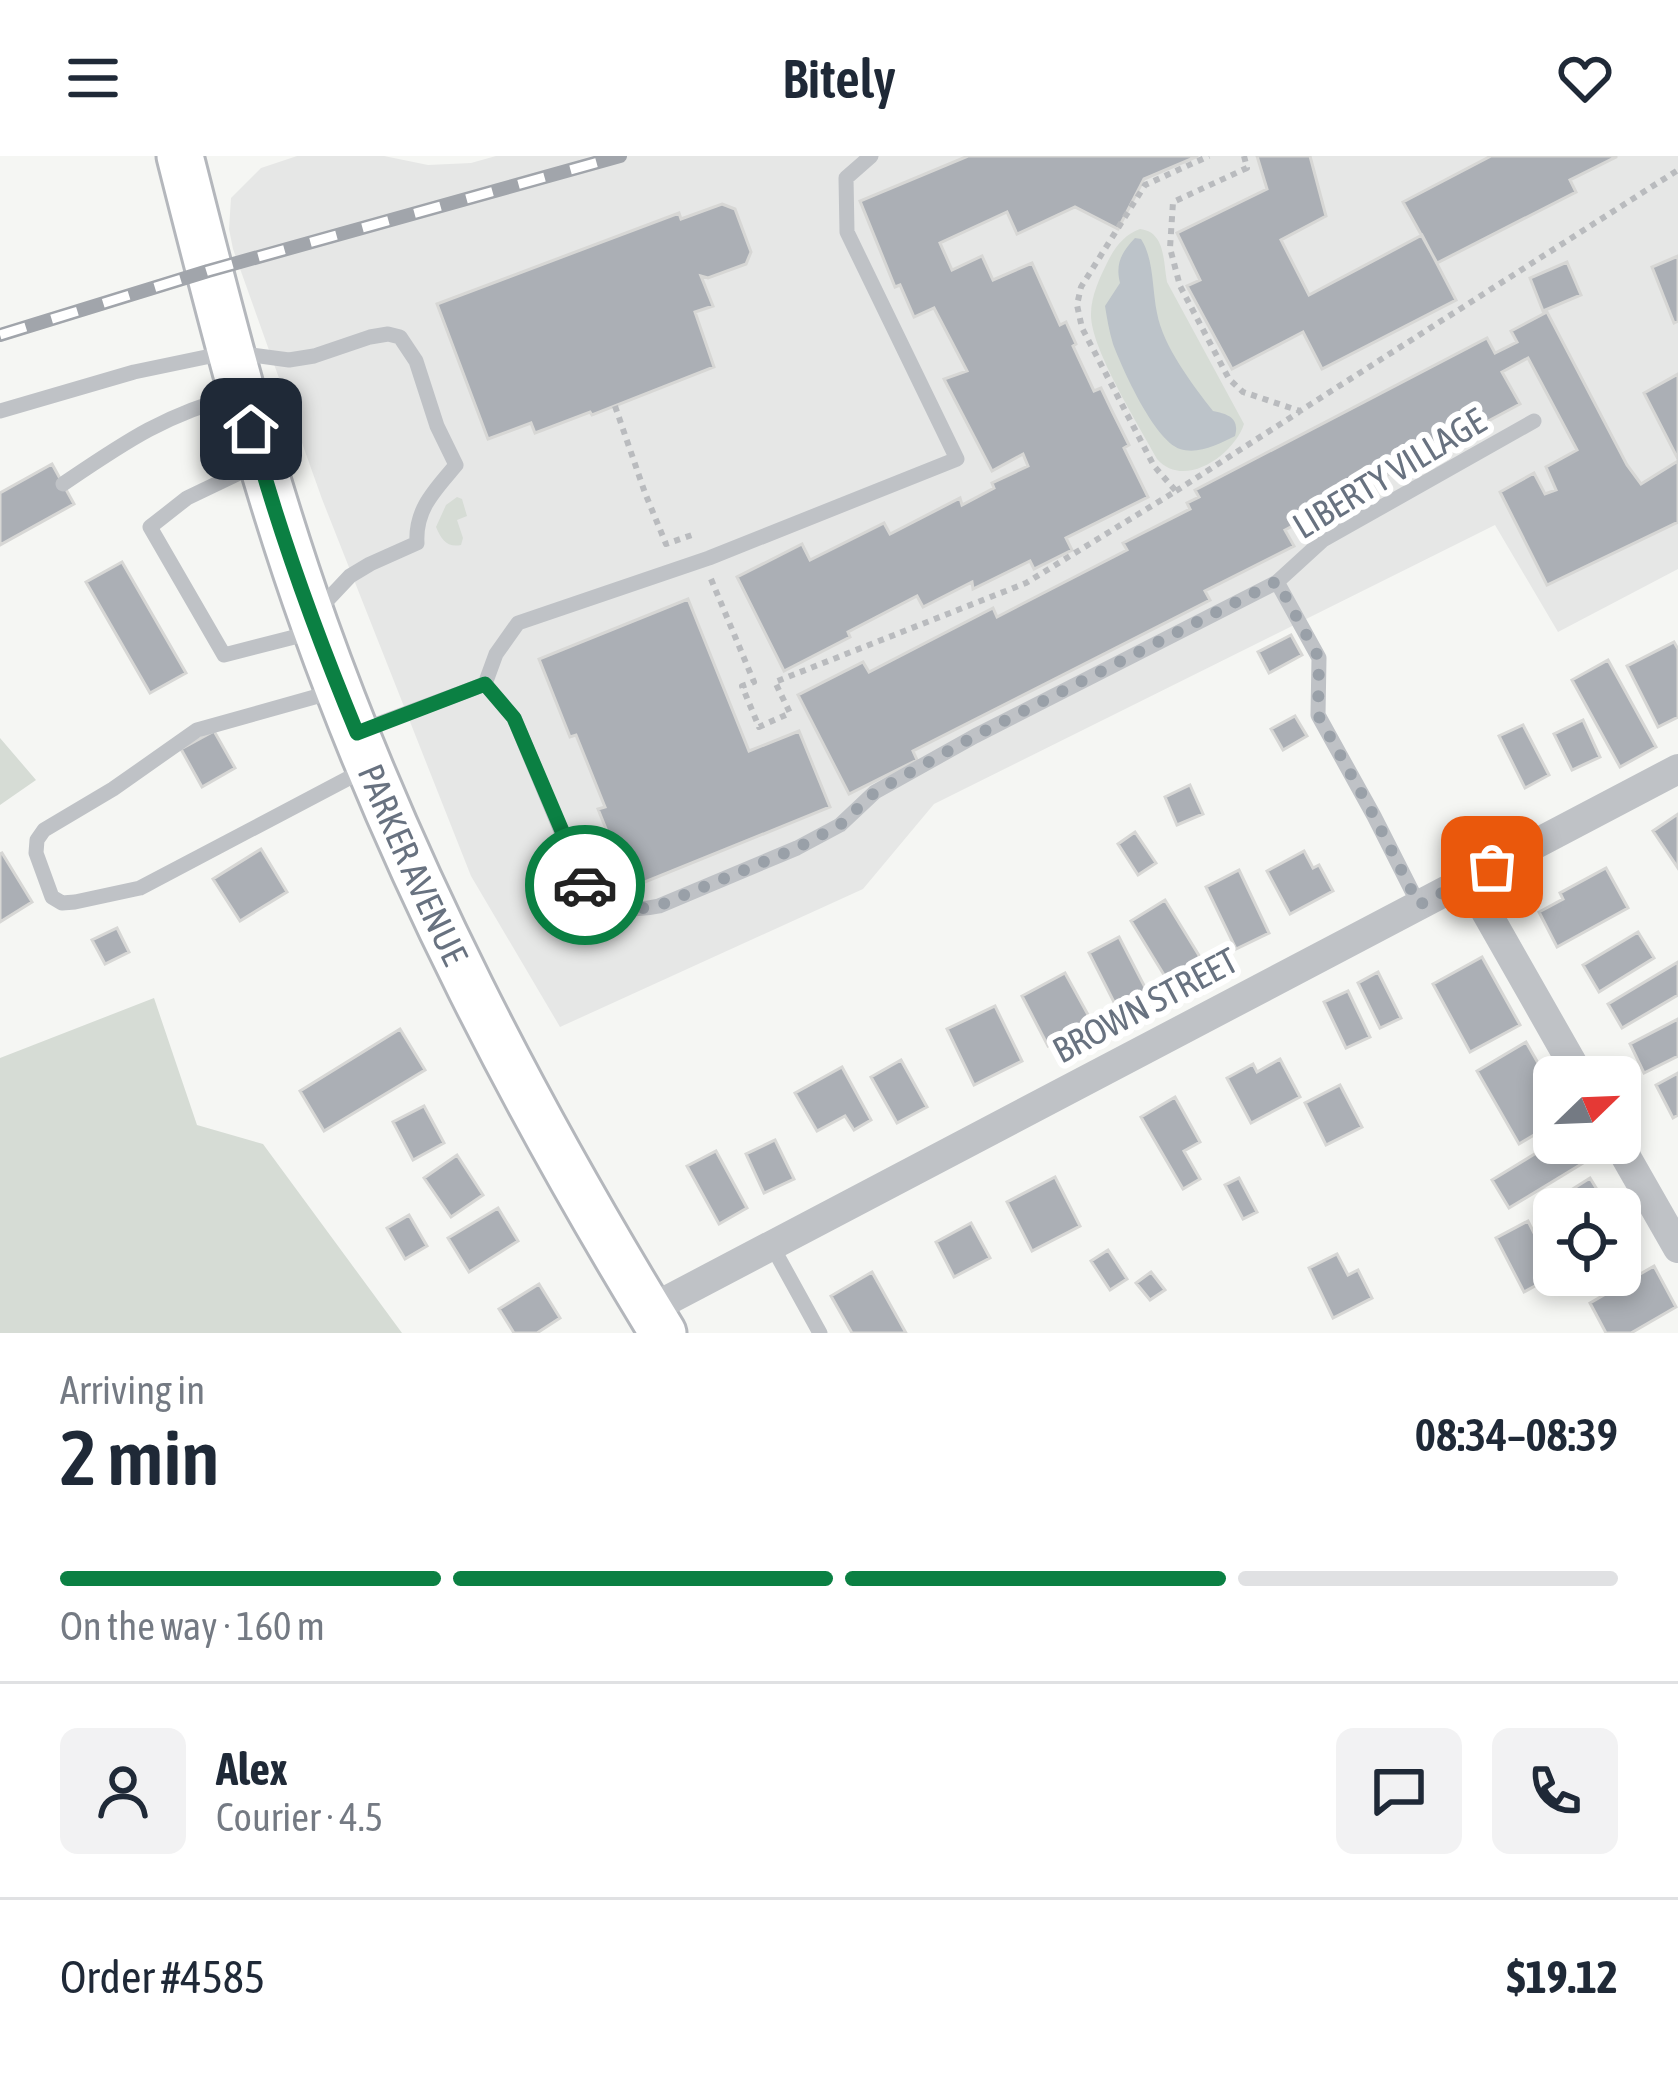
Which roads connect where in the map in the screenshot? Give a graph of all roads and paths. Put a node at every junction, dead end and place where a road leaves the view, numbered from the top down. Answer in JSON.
{"nodes":[{"id":1,"x":180,"y":156,"type":"edge"},
{"id":2,"x":871,"y":156,"type":"edge"},
{"id":3,"x":1209,"y":156,"type":"edge"},
{"id":4,"x":1244,"y":156,"type":"edge"},
{"id":5,"x":1678,"y":170,"type":"edge"},
{"id":6,"x":236,"y":373,"type":"junction"},
{"id":7,"x":614,"y":406,"type":"dead end"},
{"id":8,"x":0,"y":411,"type":"edge"},
{"id":9,"x":1300,"y":411,"type":"junction"},
{"id":10,"x":1534,"y":422,"type":"dead end"},
{"id":11,"x":261,"y":463,"type":"junction"},
{"id":12,"x":63,"y":484,"type":"dead end"},
{"id":13,"x":1176,"y":491,"type":"junction"},
{"id":14,"x":703,"y":560,"type":"junction"},
{"id":15,"x":1277,"y":581,"type":"junction"},
{"id":16,"x":314,"y":624,"type":"junction"},
{"id":17,"x":485,"y":684,"type":"junction"},
{"id":18,"x":339,"y":690,"type":"junction"},
{"id":19,"x":364,"y":750,"type":"junction"},
{"id":20,"x":1678,"y":769,"type":"edge"},
{"id":21,"x":1468,"y":880,"type":"junction"},
{"id":22,"x":1419,"y":905,"type":"junction"},
{"id":23,"x":1568,"y":1056,"type":"edge"},
{"id":24,"x":1630,"y":1164,"type":"edge"},
{"id":25,"x":772,"y":1246,"type":"junction"},
{"id":26,"x":1678,"y":1248,"type":"edge"},
{"id":27,"x":656,"y":1322,"type":"edge"},
{"id":28,"x":820,"y":1333,"type":"edge"}],
"edges":[{"from":1,"to":6,"type":"main road","name":"PARKER AVENUE"},
{"from":2,"to":14,"type":"lane"},
{"from":3,"to":13,"type":"path"},
{"from":4,"to":9,"type":"path"},
{"from":5,"to":9,"type":"path"},
{"from":6,"to":8,"type":"lane"},
{"from":6,"to":11,"type":"main road","name":"PARKER AVENUE"},
{"from":6,"to":12,"type":"lane"},
{"from":6,"to":16,"type":"lane"},
{"from":7,"to":14,"type":"path"},
{"from":9,"to":13,"type":"path"},
{"from":10,"to":15,"type":"lane","name":"LIBERTY VILLAGE"},
{"from":11,"to":16,"type":"main road","name":"PARKER AVENUE"},
{"from":11,"to":16,"type":"lane"},
{"from":13,"to":14,"type":"path"},
{"from":14,"to":17,"type":"lane"},
{"from":15,"to":17,"type":"lane","name":"LIBERTY VILLAGE"},
{"from":15,"to":22,"type":"lane","name":"LIBERTY VILLAGE"},
{"from":16,"to":18,"type":"main road","name":"PARKER AVENUE"},
{"from":17,"to":19,"type":"lane"},
{"from":18,"to":19,"type":"main road","name":"PARKER AVENUE"},
{"from":18,"to":19,"type":"lane"},
{"from":19,"to":27,"type":"main road","name":"PARKER AVENUE"},
{"from":20,"to":21,"type":"street","name":"BROWN STREET"},
{"from":21,"to":22,"type":"street","name":"BROWN STREET"},
{"from":21,"to":23,"type":"street"},
{"from":22,"to":25,"type":"street","name":"BROWN STREET"},
{"from":24,"to":26,"type":"street"},
{"from":25,"to":27,"type":"street","name":"BROWN STREET"},
{"from":25,"to":28,"type":"lane"}]}
